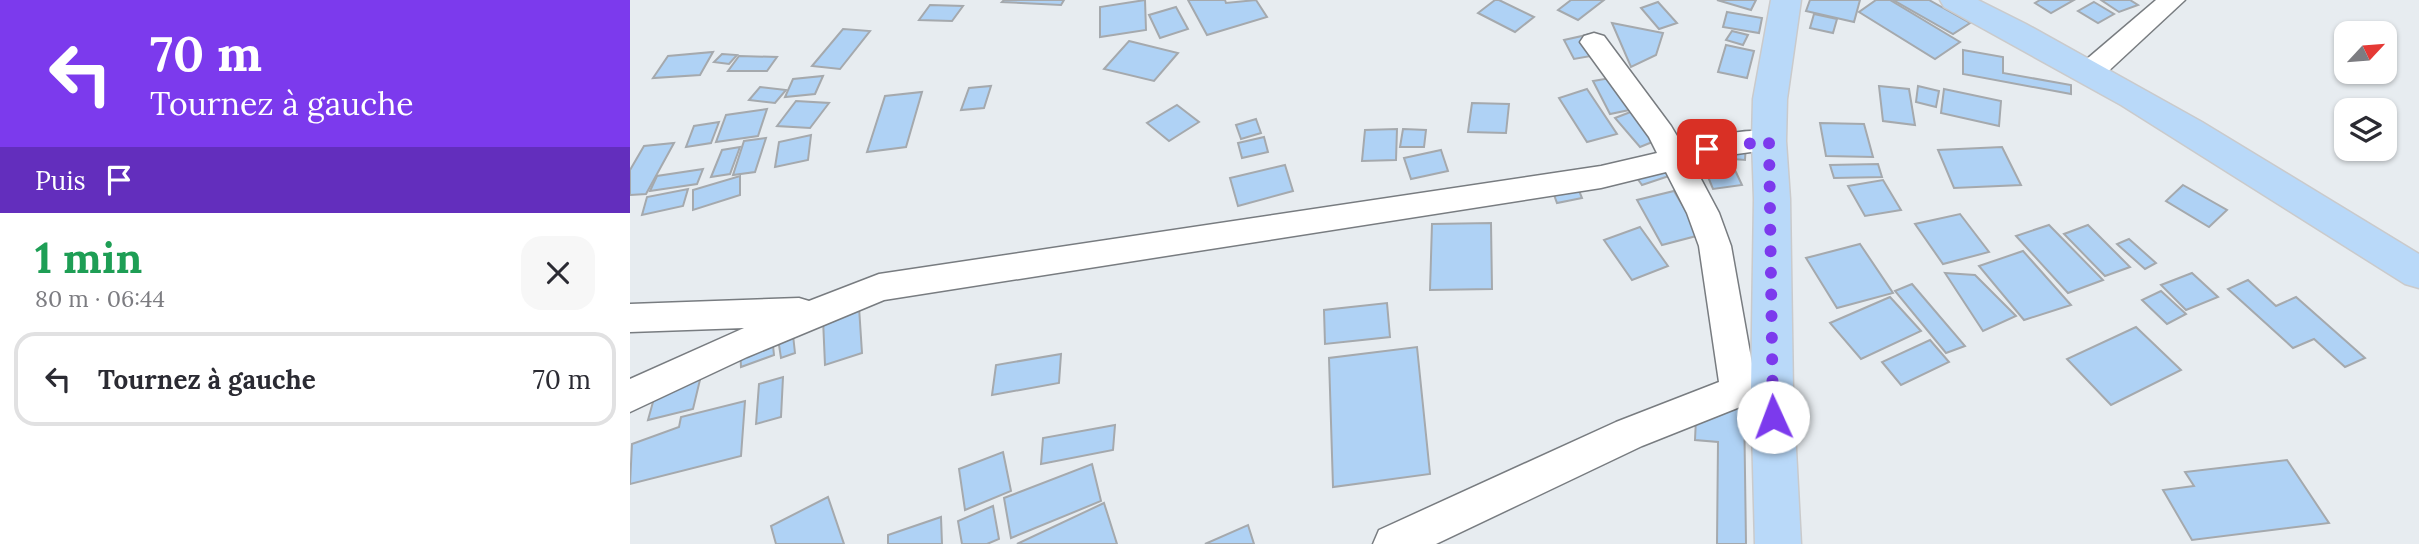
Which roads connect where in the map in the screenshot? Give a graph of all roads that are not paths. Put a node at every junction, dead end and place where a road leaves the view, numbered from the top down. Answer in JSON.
{"nodes":[{"id":1,"x":1786,"y":0,"type":"edge"},
{"id":2,"x":1955,"y":0,"type":"edge"},
{"id":3,"x":2172,"y":0,"type":"edge"},
{"id":4,"x":1594,"y":42,"type":"dead end"},
{"id":5,"x":2091,"y":71,"type":"junction"},
{"id":6,"x":1769,"y":141,"type":"junction"},
{"id":7,"x":1673,"y":158,"type":"junction"},
{"id":8,"x":2419,"y":272,"type":"edge"},
{"id":9,"x":817,"y":311,"type":"junction"},
{"id":10,"x":630,"y":318,"type":"edge"},
{"id":11,"x":1756,"y":391,"type":"junction"},
{"id":12,"x":630,"y":396,"type":"edge"},
{"id":13,"x":1393,"y":544,"type":"edge"},
{"id":14,"x":1778,"y":544,"type":"edge"}],
"edges":[{"from":1,"to":6,"type":"main road"},
{"from":2,"to":5,"type":"main road"},
{"from":3,"to":5,"type":"street"},
{"from":4,"to":7,"type":"street"},
{"from":5,"to":8,"type":"main road"},
{"from":6,"to":7,"type":"street"},
{"from":6,"to":11,"type":"main road"},
{"from":7,"to":9,"type":"street"},
{"from":7,"to":11,"type":"street"},
{"from":9,"to":10,"type":"street"},
{"from":9,"to":12,"type":"street"},
{"from":11,"to":13,"type":"street"},
{"from":11,"to":14,"type":"main road"}]}
